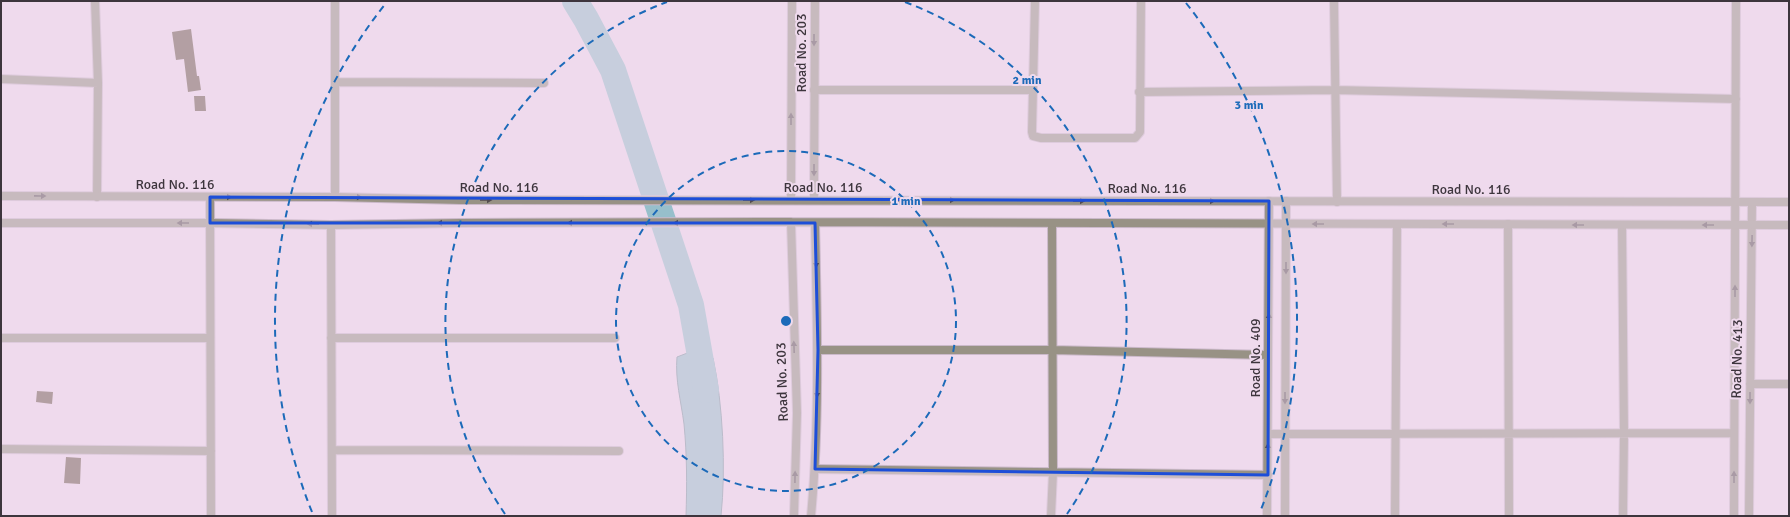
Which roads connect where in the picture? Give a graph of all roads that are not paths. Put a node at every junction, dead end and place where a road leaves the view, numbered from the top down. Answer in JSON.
{"nodes":[{"id":1,"x":95,"y":1,"type":"edge"},
{"id":2,"x":335,"y":1,"type":"edge"},
{"id":3,"x":792,"y":1,"type":"edge"},
{"id":4,"x":814,"y":1,"type":"edge"},
{"id":5,"x":1035,"y":1,"type":"edge"},
{"id":6,"x":1141,"y":1,"type":"edge"},
{"id":7,"x":1334,"y":1,"type":"edge"},
{"id":8,"x":1736,"y":1,"type":"edge"},
{"id":9,"x":1,"y":79,"type":"edge"},
{"id":10,"x":335,"y":82,"type":"junction"},
{"id":11,"x":98,"y":83,"type":"junction"},
{"id":12,"x":544,"y":83,"type":"dead end"},
{"id":13,"x":814,"y":90,"type":"junction"},
{"id":14,"x":1033,"y":90,"type":"junction"},
{"id":15,"x":1334,"y":90,"type":"junction"},
{"id":16,"x":1139,"y":92,"type":"junction"},
{"id":17,"x":1736,"y":99,"type":"junction"},
{"id":18,"x":1,"y":196,"type":"edge"},
{"id":19,"x":97,"y":197,"type":"junction"},
{"id":20,"x":210,"y":197,"type":"junction"},
{"id":21,"x":335,"y":197,"type":"junction"},
{"id":22,"x":791,"y":200,"type":"junction"},
{"id":23,"x":814,"y":200,"type":"junction"},
{"id":24,"x":1269,"y":201,"type":"junction"},
{"id":25,"x":1286,"y":201,"type":"junction"},
{"id":26,"x":1337,"y":202,"type":"junction"},
{"id":27,"x":1735,"y":202,"type":"junction"},
{"id":28,"x":1752,"y":202,"type":"junction"},
{"id":29,"x":1789,"y":202,"type":"edge"},
{"id":30,"x":791,"y":222,"type":"junction"},
{"id":31,"x":1,"y":223,"type":"edge"},
{"id":32,"x":210,"y":223,"type":"junction"},
{"id":33,"x":815,"y":223,"type":"junction"},
{"id":34,"x":1052,"y":224,"type":"junction"},
{"id":35,"x":1269,"y":224,"type":"junction"},
{"id":36,"x":1286,"y":224,"type":"junction"},
{"id":37,"x":1397,"y":224,"type":"junction"},
{"id":38,"x":1508,"y":224,"type":"junction"},
{"id":39,"x":331,"y":225,"type":"junction"},
{"id":40,"x":1622,"y":225,"type":"junction"},
{"id":41,"x":1735,"y":225,"type":"junction"},
{"id":42,"x":1752,"y":225,"type":"junction"},
{"id":43,"x":1789,"y":225,"type":"edge"},
{"id":44,"x":1,"y":338,"type":"edge"},
{"id":45,"x":210,"y":338,"type":"junction"},
{"id":46,"x":332,"y":338,"type":"junction"},
{"id":47,"x":615,"y":338,"type":"dead end"},
{"id":48,"x":818,"y":350,"type":"junction"},
{"id":49,"x":1052,"y":350,"type":"junction"},
{"id":50,"x":1268,"y":356,"type":"junction"},
{"id":51,"x":1750,"y":384,"type":"junction"},
{"id":52,"x":1789,"y":384,"type":"edge"},
{"id":53,"x":1268,"y":434,"type":"junction"},
{"id":54,"x":1285,"y":434,"type":"junction"},
{"id":55,"x":1396,"y":434,"type":"junction"},
{"id":56,"x":1509,"y":434,"type":"junction"},
{"id":57,"x":1624,"y":434,"type":"junction"},
{"id":58,"x":1734,"y":434,"type":"junction"},
{"id":59,"x":1,"y":449,"type":"edge"},
{"id":60,"x":332,"y":450,"type":"junction"},
{"id":61,"x":211,"y":451,"type":"junction"},
{"id":62,"x":619,"y":451,"type":"dead end"},
{"id":63,"x":815,"y":469,"type":"junction"},
{"id":64,"x":1053,"y":472,"type":"junction"},
{"id":65,"x":1268,"y":475,"type":"junction"},
{"id":66,"x":211,"y":516,"type":"edge"},
{"id":67,"x":332,"y":516,"type":"edge"},
{"id":68,"x":794,"y":516,"type":"edge"},
{"id":69,"x":811,"y":516,"type":"edge"},
{"id":70,"x":1052,"y":516,"type":"edge"},
{"id":71,"x":1267,"y":516,"type":"edge"},
{"id":72,"x":1285,"y":516,"type":"edge"},
{"id":73,"x":1395,"y":516,"type":"edge"},
{"id":74,"x":1509,"y":516,"type":"edge"},
{"id":75,"x":1623,"y":516,"type":"edge"},
{"id":76,"x":1734,"y":516,"type":"edge"},
{"id":77,"x":1749,"y":516,"type":"edge"}],
"edges":[{"from":1,"to":11,"type":"street"},
{"from":2,"to":10,"type":"street"},
{"from":22,"to":3,"type":"street","name":"Road No. 203","one_way":true},
{"from":4,"to":13,"type":"street","name":"Road No. 203","one_way":true},
{"from":5,"to":14,"type":"street"},
{"from":6,"to":16,"type":"street"},
{"from":7,"to":15,"type":"street"},
{"from":8,"to":17,"type":"street","name":"Road No. 413"},
{"from":9,"to":11,"type":"street"},
{"from":10,"to":12,"type":"street"},
{"from":10,"to":21,"type":"street"},
{"from":11,"to":19,"type":"street"},
{"from":13,"to":14,"type":"street"},
{"from":13,"to":23,"type":"street","name":"Road No. 203","one_way":true},
{"from":14,"to":16,"type":"street"},
{"from":15,"to":16,"type":"street"},
{"from":15,"to":17,"type":"street"},
{"from":15,"to":26,"type":"street"},
{"from":17,"to":27,"type":"street","name":"Road No. 413"},
{"from":18,"to":19,"type":"street","name":"Road No. 116","one_way":true},
{"from":19,"to":20,"type":"street","name":"Road No. 116"},
{"from":20,"to":21,"type":"street","name":"Road No. 116","one_way":true},
{"from":20,"to":32,"type":"street"},
{"from":21,"to":22,"type":"street","name":"Road No. 116","one_way":true},
{"from":22,"to":23,"type":"street","name":"Road No. 116"},
{"from":23,"to":24,"type":"street","name":"Road No. 116","one_way":true},
{"from":24,"to":25,"type":"street","name":"Road No. 116"},
{"from":24,"to":35,"type":"street","name":"Road No. 409"},
{"from":25,"to":26,"type":"street","name":"Road No. 116"},
{"from":25,"to":36,"type":"street"},
{"from":26,"to":27,"type":"street","name":"Road No. 116"},
{"from":27,"to":28,"type":"street","name":"Road No. 116"},
{"from":27,"to":41,"type":"street","name":"Road No. 413"},
{"from":28,"to":29,"type":"street","name":"Road No. 116"},
{"from":28,"to":42,"type":"street","name":"Road No. 413"},
{"from":30,"to":33,"type":"street"},
{"from":30,"to":39,"type":"street","one_way":true},
{"from":68,"to":30,"type":"street","name":"Road No. 203","one_way":true},
{"from":32,"to":31,"type":"street","one_way":true},
{"from":39,"to":32,"type":"street","one_way":true},
{"from":32,"to":45,"type":"street"},
{"from":33,"to":34,"type":"street"},
{"from":33,"to":48,"type":"street","one_way":true},
{"from":34,"to":35,"type":"street"},
{"from":34,"to":49,"type":"street"},
{"from":35,"to":36,"type":"street"},
{"from":50,"to":35,"type":"street","name":"Road No. 409","one_way":true},
{"from":37,"to":36,"type":"street","one_way":true},
{"from":36,"to":54,"type":"street","one_way":true},
{"from":38,"to":37,"type":"street","one_way":true},
{"from":37,"to":55,"type":"street"},
{"from":40,"to":38,"type":"street","one_way":true},
{"from":38,"to":56,"type":"street"},
{"from":39,"to":46,"type":"street"},
{"from":41,"to":40,"type":"street","one_way":true},
{"from":40,"to":57,"type":"street"},
{"from":41,"to":42,"type":"street"},
{"from":58,"to":41,"type":"street","name":"Road No. 413","one_way":true},
{"from":42,"to":43,"type":"street"},
{"from":42,"to":51,"type":"street","name":"Road No. 413","one_way":true},
{"from":44,"to":45,"type":"street"},
{"from":45,"to":61,"type":"street"},
{"from":46,"to":47,"type":"street"},
{"from":46,"to":60,"type":"street"},
{"from":48,"to":49,"type":"street"},
{"from":48,"to":63,"type":"street","one_way":true},
{"from":49,"to":50,"type":"street"},
{"from":49,"to":64,"type":"street"},
{"from":50,"to":53,"type":"street","name":"Road No. 409"},
{"from":51,"to":52,"type":"street"},
{"from":51,"to":77,"type":"street","name":"Road No. 413","one_way":true},
{"from":53,"to":54,"type":"street"},
{"from":65,"to":53,"type":"street","name":"Road No. 409","one_way":true},
{"from":54,"to":55,"type":"street"},
{"from":54,"to":72,"type":"street"},
{"from":55,"to":56,"type":"street"},
{"from":55,"to":73,"type":"street"},
{"from":56,"to":57,"type":"street"},
{"from":56,"to":74,"type":"street"},
{"from":57,"to":58,"type":"street"},
{"from":57,"to":75,"type":"street"},
{"from":76,"to":58,"type":"street","name":"Road No. 413","one_way":true},
{"from":59,"to":61,"type":"street"},
{"from":60,"to":62,"type":"street"},
{"from":60,"to":67,"type":"street"},
{"from":61,"to":66,"type":"street"},
{"from":63,"to":64,"type":"street"},
{"from":63,"to":69,"type":"street"},
{"from":64,"to":65,"type":"street"},
{"from":64,"to":70,"type":"street"},
{"from":65,"to":71,"type":"street","name":"Road No. 409"}]}
